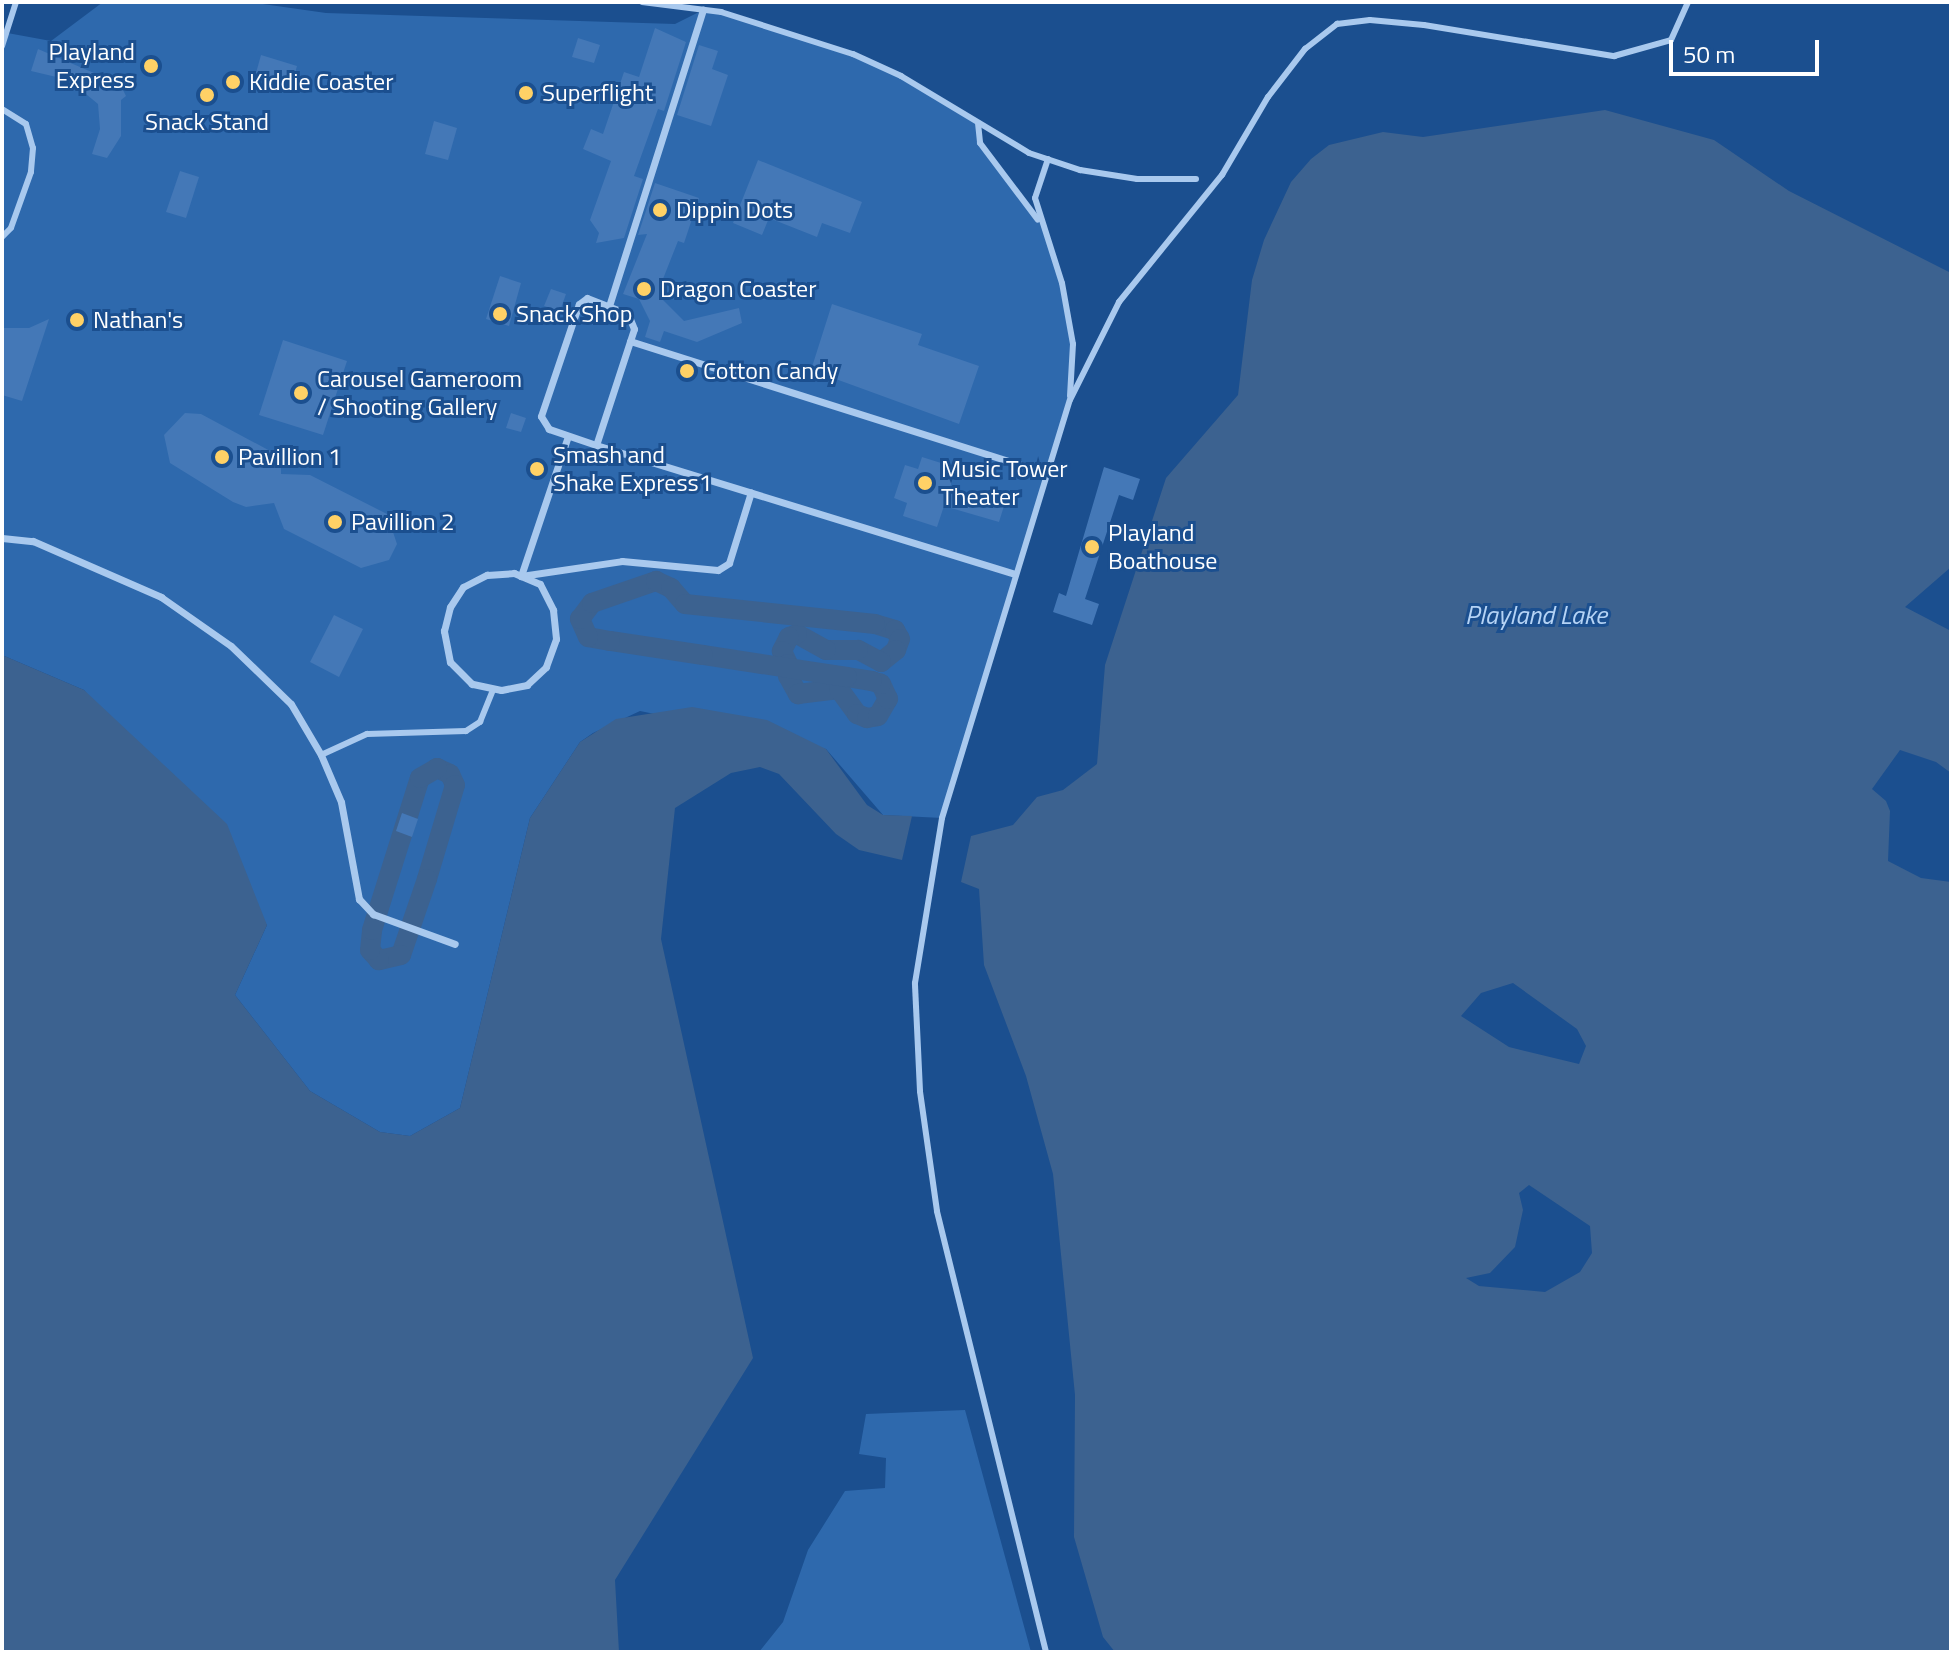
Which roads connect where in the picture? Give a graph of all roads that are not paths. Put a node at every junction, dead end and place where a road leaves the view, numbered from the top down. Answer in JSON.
{"nodes":[{"id":1,"x":16,"y":2,"type":"edge"},
{"id":2,"x":642,"y":2,"type":"edge"},
{"id":3,"x":1688,"y":2,"type":"edge"},
{"id":4,"x":703,"y":10,"type":"junction"},
{"id":5,"x":2,"y":46,"type":"edge"},
{"id":6,"x":2,"y":109,"type":"edge"},
{"id":7,"x":978,"y":123,"type":"junction"},
{"id":8,"x":1048,"y":159,"type":"junction"},
{"id":9,"x":1196,"y":179,"type":"dead end"},
{"id":10,"x":1041,"y":224,"type":"junction"},
{"id":11,"x":2,"y":237,"type":"edge"},
{"id":12,"x":609,"y":306,"type":"junction"},
{"id":13,"x":630,"y":341,"type":"junction"},
{"id":14,"x":1070,"y":400,"type":"junction"},
{"id":15,"x":568,"y":436,"type":"junction"},
{"id":16,"x":596,"y":445,"type":"junction"},
{"id":17,"x":1044,"y":472,"type":"junction"},
{"id":18,"x":751,"y":492,"type":"junction"},
{"id":19,"x":2,"y":538,"type":"edge"},
{"id":20,"x":1015,"y":574,"type":"junction"},
{"id":21,"x":521,"y":576,"type":"junction"},
{"id":22,"x":493,"y":689,"type":"junction"},
{"id":23,"x":321,"y":755,"type":"junction"},
{"id":24,"x":455,"y":944,"type":"dead end"},
{"id":25,"x":1046,"y":1652,"type":"edge"}],
"edges":[{"from":1,"to":5,"type":"lane"},
{"from":2,"to":4,"type":"lane"},
{"from":3,"to":14,"type":"lane"},
{"from":4,"to":7,"type":"lane"},
{"from":4,"to":12,"type":"street"},
{"from":6,"to":11,"type":"lane"},
{"from":7,"to":8,"type":"lane"},
{"from":7,"to":10,"type":"lane"},
{"from":8,"to":9,"type":"lane"},
{"from":8,"to":10,"type":"lane"},
{"from":10,"to":14,"type":"lane"},
{"from":12,"to":13,"type":"street"},
{"from":12,"to":15,"type":"street"},
{"from":13,"to":16,"type":"street"},
{"from":13,"to":17,"type":"street"},
{"from":14,"to":17,"type":"lane"},
{"from":15,"to":16,"type":"street"},
{"from":15,"to":21,"type":"street"},
{"from":16,"to":18,"type":"street"},
{"from":17,"to":20,"type":"lane"},
{"from":18,"to":20,"type":"street"},
{"from":18,"to":21,"type":"street"},
{"from":19,"to":23,"type":"street"},
{"from":20,"to":25,"type":"lane"},
{"from":21,"to":22,"type":"street"},
{"from":21,"to":22,"type":"street"},
{"from":22,"to":23,"type":"lane"},
{"from":23,"to":24,"type":"street"}]}
